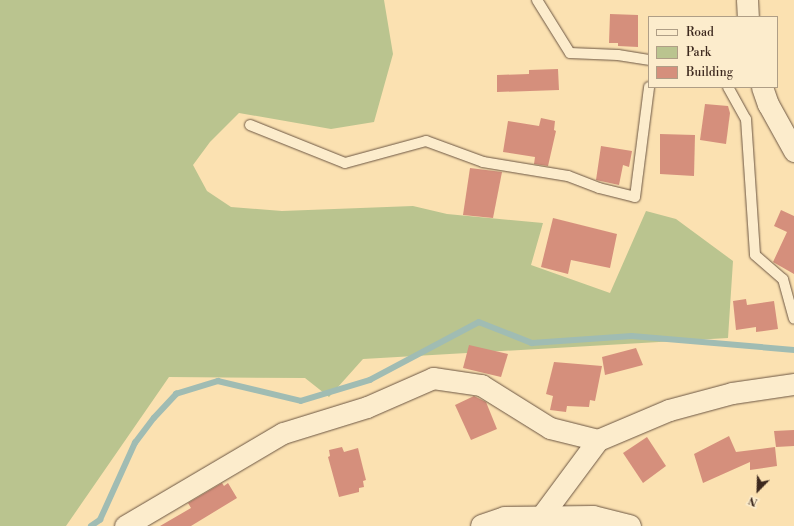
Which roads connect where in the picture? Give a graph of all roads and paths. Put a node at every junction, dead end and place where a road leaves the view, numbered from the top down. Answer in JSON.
{"nodes":[{"id":1,"x":537,"y":0,"type":"edge"},
{"id":2,"x":747,"y":0,"type":"edge"},
{"id":3,"x":748,"y":16,"type":"edge"},
{"id":4,"x":648,"y":60,"type":"edge"},
{"id":5,"x":649,"y":88,"type":"edge"},
{"id":6,"x":729,"y":88,"type":"edge"},
{"id":7,"x":762,"y":88,"type":"edge"},
{"id":8,"x":250,"y":125,"type":"dead end"},
{"id":9,"x":794,"y":151,"type":"edge"},
{"id":10,"x":794,"y":319,"type":"edge"},
{"id":11,"x":794,"y":384,"type":"edge"},
{"id":12,"x":598,"y":440,"type":"junction"},
{"id":13,"x":540,"y":518,"type":"junction"},
{"id":14,"x":125,"y":526,"type":"edge"},
{"id":15,"x":482,"y":526,"type":"edge"},
{"id":16,"x":630,"y":526,"type":"edge"}],
"edges":[{"from":1,"to":4,"type":"lane"},
{"from":2,"to":3,"type":"street"},
{"from":5,"to":8,"type":"lane"},
{"from":6,"to":10,"type":"lane"},
{"from":7,"to":9,"type":"street"},
{"from":11,"to":12,"type":"street"},
{"from":12,"to":13,"type":"street"},
{"from":12,"to":14,"type":"street"},
{"from":13,"to":15,"type":"street"},
{"from":13,"to":16,"type":"street"}]}
